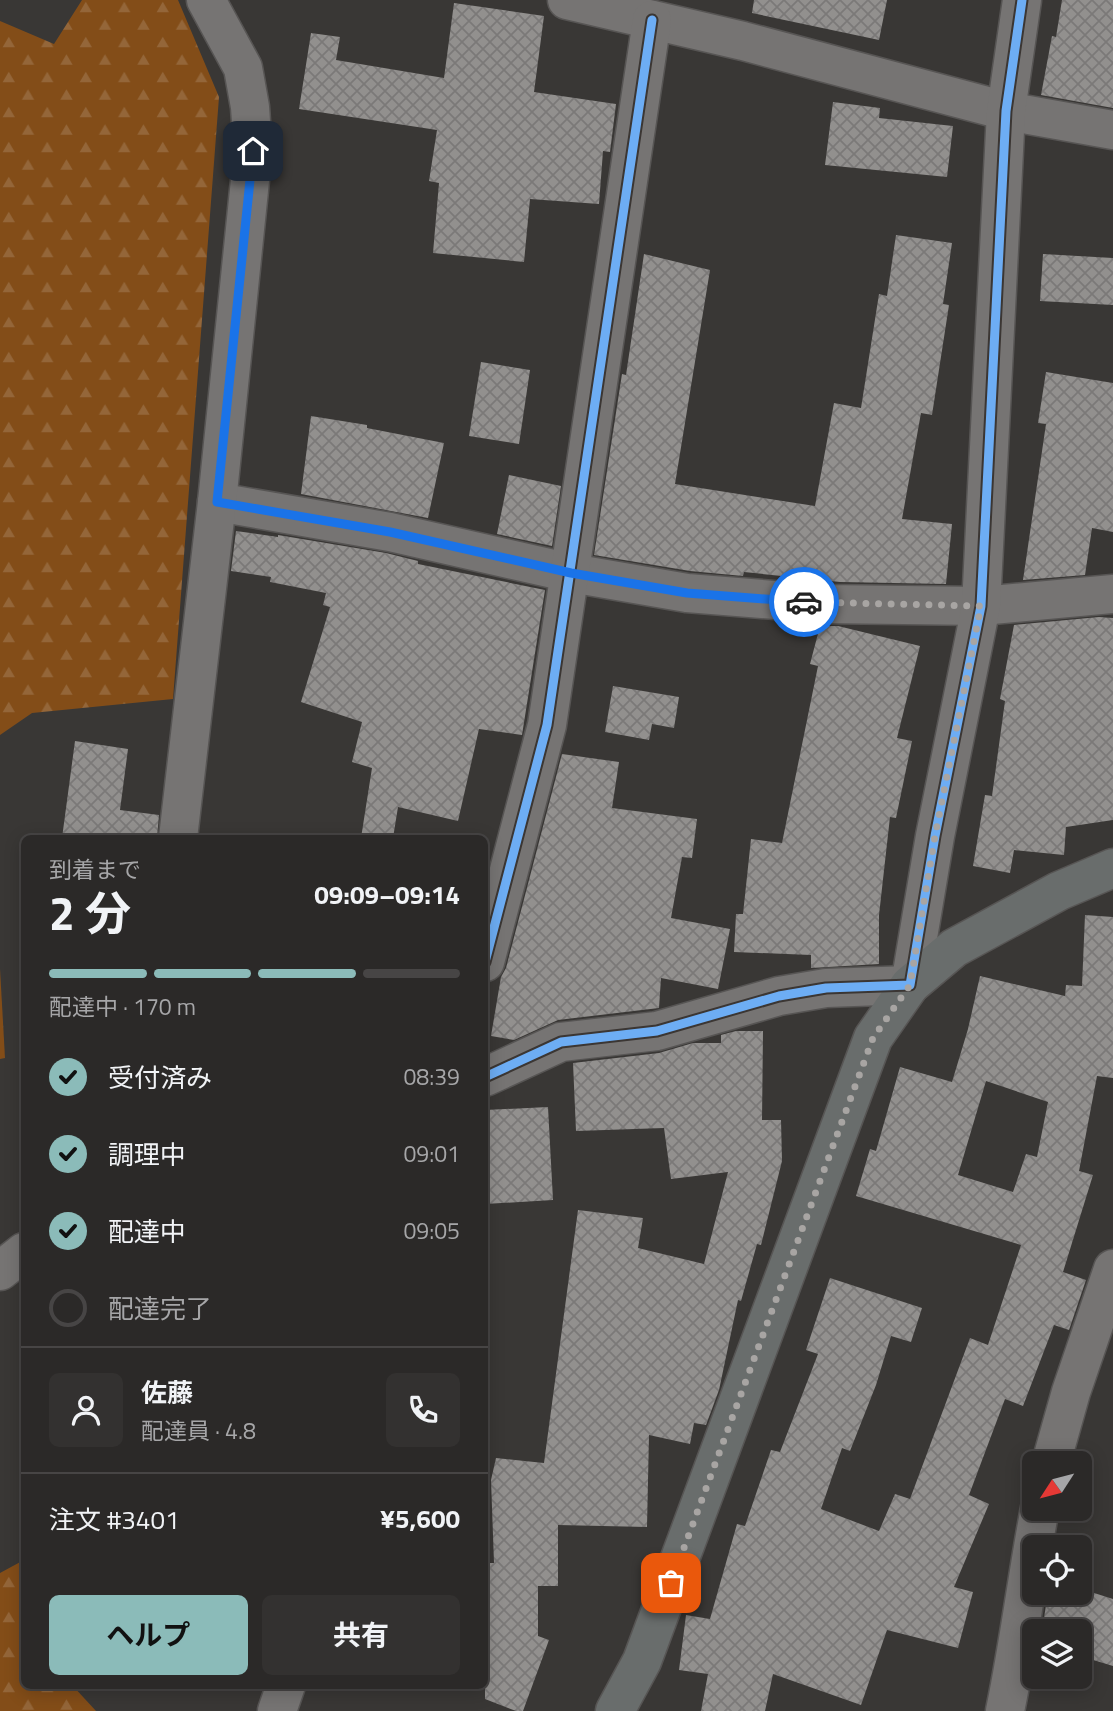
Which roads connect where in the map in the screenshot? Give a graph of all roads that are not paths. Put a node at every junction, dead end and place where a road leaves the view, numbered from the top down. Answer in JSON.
{"nodes":[{"id":1,"x":206,"y":0,"type":"edge"},
{"id":2,"x":566,"y":0,"type":"edge"},
{"id":3,"x":1022,"y":0,"type":"edge"},
{"id":4,"x":652,"y":20,"type":"junction"},
{"id":5,"x":1006,"y":111,"type":"junction"},
{"id":6,"x":1113,"y":130,"type":"edge"},
{"id":7,"x":217,"y":502,"type":"junction"},
{"id":8,"x":571,"y":573,"type":"junction"},
{"id":9,"x":1113,"y":594,"type":"edge"},
{"id":10,"x":981,"y":606,"type":"junction"},
{"id":11,"x":178,"y":835,"type":"edge"},
{"id":12,"x":1113,"y":868,"type":"edge"},
{"id":13,"x":488,"y":950,"type":"edge"},
{"id":14,"x":910,"y":985,"type":"junction"},
{"id":15,"x":488,"y":1076,"type":"edge"},
{"id":16,"x":21,"y":1254,"type":"edge"},
{"id":17,"x":1113,"y":1269,"type":"edge"},
{"id":18,"x":0,"y":1271,"type":"edge"},
{"id":19,"x":1054,"y":1451,"type":"edge"},
{"id":20,"x":1038,"y":1521,"type":"edge"},
{"id":21,"x":285,"y":1689,"type":"edge"},
{"id":22,"x":277,"y":1711,"type":"edge"},
{"id":23,"x":615,"y":1711,"type":"edge"},
{"id":24,"x":1005,"y":1711,"type":"edge"}],
"edges":[{"from":1,"to":7,"type":"street"},
{"from":2,"to":4,"type":"street"},
{"from":3,"to":5,"type":"street"},
{"from":4,"to":5,"type":"street"},
{"from":4,"to":8,"type":"street"},
{"from":5,"to":6,"type":"street"},
{"from":5,"to":10,"type":"street"},
{"from":7,"to":8,"type":"street"},
{"from":7,"to":11,"type":"street"},
{"from":8,"to":10,"type":"street"},
{"from":8,"to":13,"type":"street"},
{"from":9,"to":10,"type":"street"},
{"from":10,"to":14,"type":"street"},
{"from":12,"to":14,"type":"main road"},
{"from":14,"to":15,"type":"street"},
{"from":14,"to":23,"type":"main road"},
{"from":16,"to":18,"type":"street"},
{"from":17,"to":19,"type":"street"},
{"from":20,"to":24,"type":"street"},
{"from":21,"to":22,"type":"street"}]}
